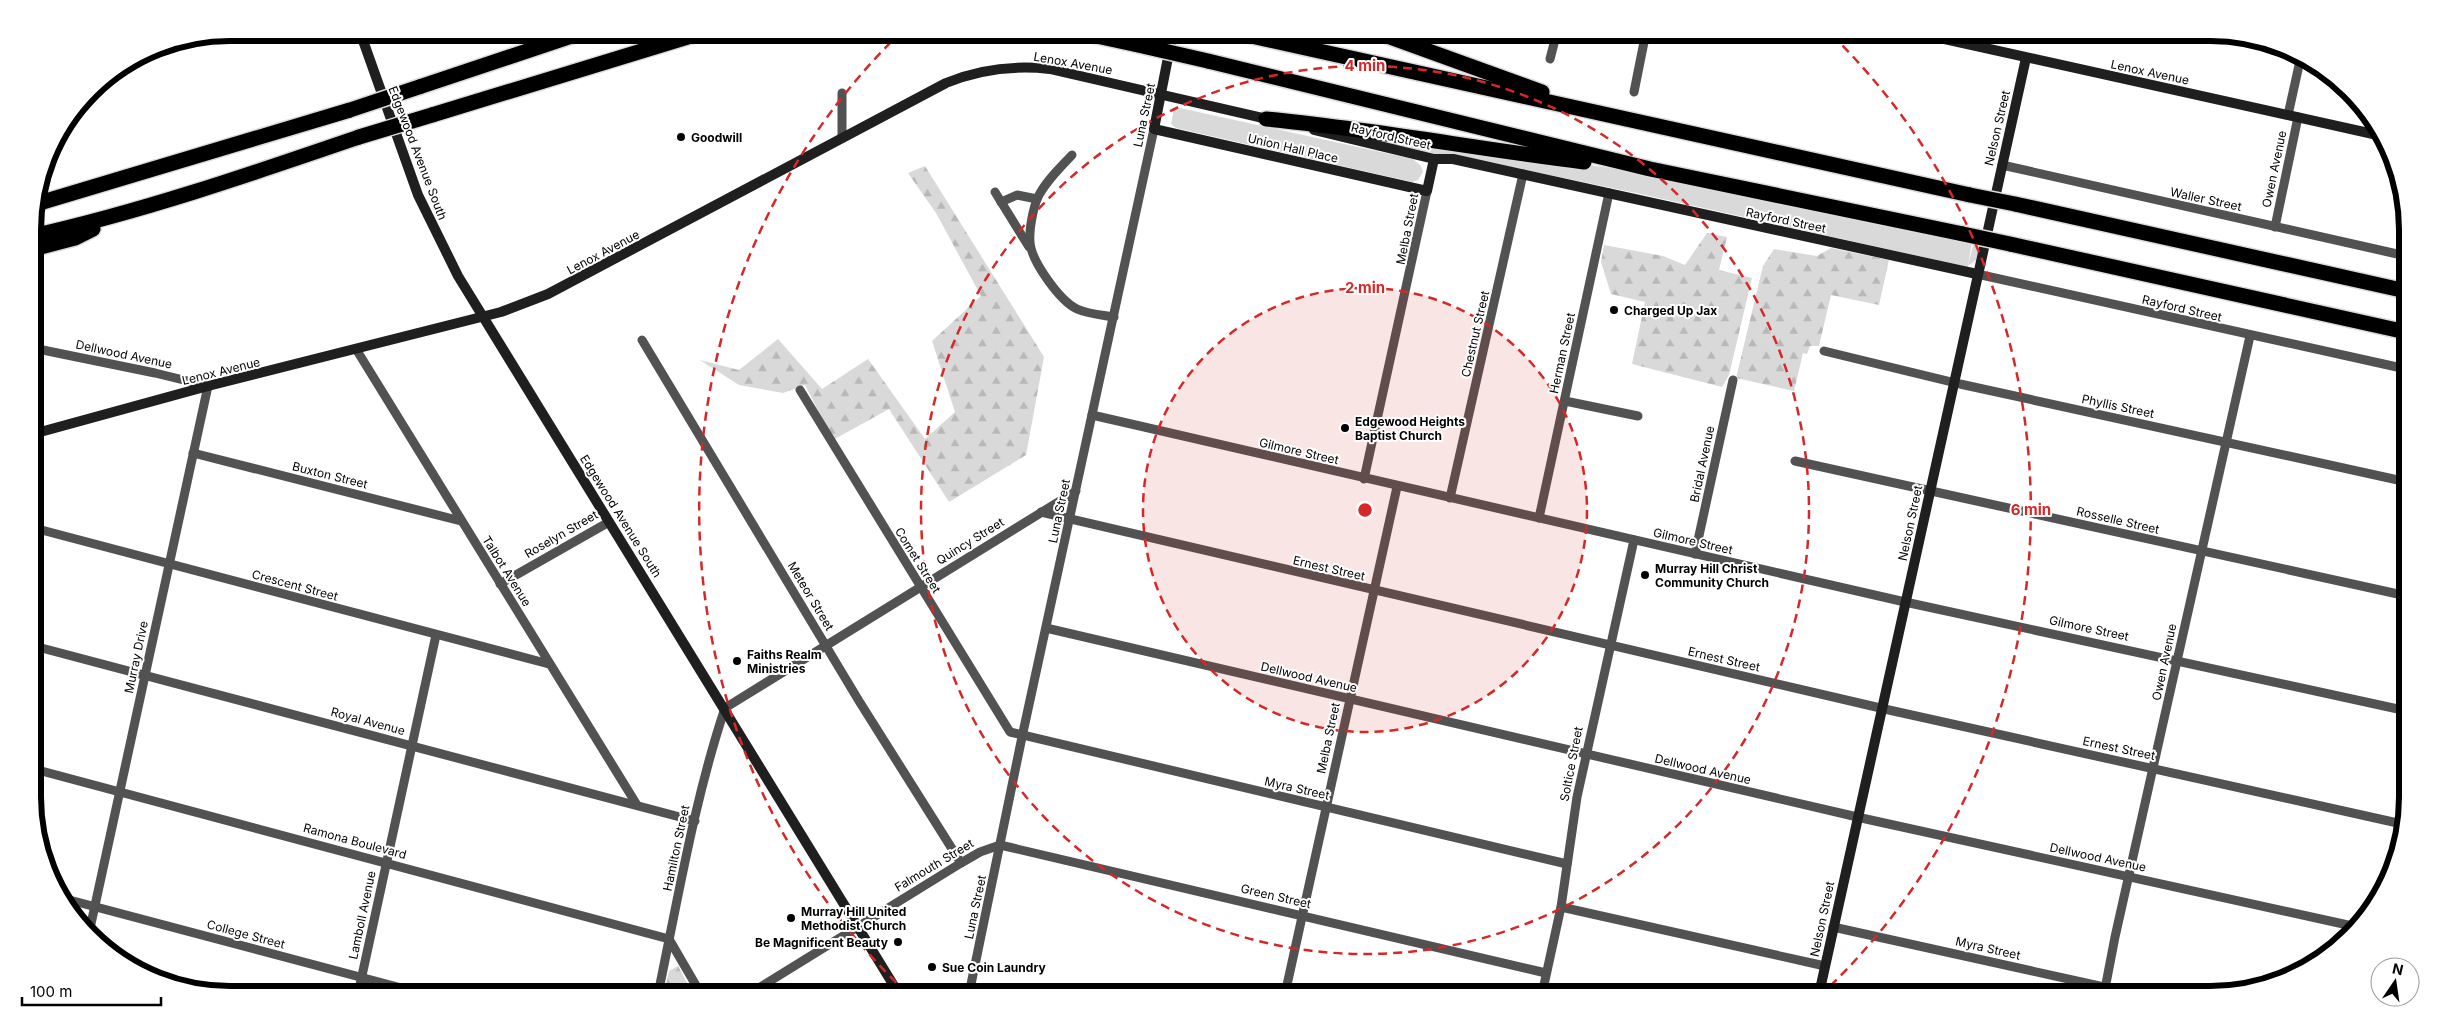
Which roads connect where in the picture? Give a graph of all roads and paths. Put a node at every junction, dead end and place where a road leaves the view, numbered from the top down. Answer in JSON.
{"nodes":[{"id":1,"x":363,"y":41,"type":"edge"},
{"id":2,"x":557,"y":41,"type":"edge"},
{"id":3,"x":675,"y":41,"type":"edge"},
{"id":4,"x":1117,"y":41,"type":"edge"},
{"id":5,"x":1171,"y":41,"type":"edge"},
{"id":6,"x":1274,"y":41,"type":"edge"},
{"id":7,"x":1401,"y":41,"type":"edge"},
{"id":8,"x":1555,"y":41,"type":"edge"},
{"id":9,"x":1644,"y":41,"type":"edge"},
{"id":10,"x":1952,"y":41,"type":"edge"},
{"id":11,"x":2026,"y":58,"type":"junction"},
{"id":12,"x":1550,"y":59,"type":"dead end"},
{"id":13,"x":2300,"y":65,"type":"edge"},
{"id":14,"x":1634,"y":92,"type":"dead end"},
{"id":15,"x":842,"y":93,"type":"dead end"},
{"id":16,"x":1161,"y":96,"type":"junction"},
{"id":17,"x":2293,"y":116,"type":"junction"},
{"id":18,"x":1266,"y":119,"type":"junction"},
{"id":19,"x":1154,"y":129,"type":"junction"},
{"id":20,"x":1691,"y":133,"type":"junction"},
{"id":21,"x":2372,"y":134,"type":"edge"},
{"id":22,"x":842,"y":138,"type":"junction"},
{"id":23,"x":1072,"y":156,"type":"dead end"},
{"id":24,"x":1434,"y":159,"type":"junction"},
{"id":25,"x":2002,"y":165,"type":"junction"},
{"id":26,"x":1650,"y":169,"type":"junction"},
{"id":27,"x":1523,"y":174,"type":"junction"},
{"id":28,"x":84,"y":190,"type":"junction"},
{"id":29,"x":1427,"y":191,"type":"junction"},
{"id":30,"x":995,"y":192,"type":"dead end"},
{"id":31,"x":45,"y":193,"type":"edge"},
{"id":32,"x":1609,"y":193,"type":"junction"},
{"id":33,"x":1038,"y":199,"type":"junction"},
{"id":34,"x":44,"y":202,"type":"edge"},
{"id":35,"x":1002,"y":202,"type":"junction"},
{"id":36,"x":127,"y":213,"type":"junction"},
{"id":37,"x":2275,"y":227,"type":"junction"},
{"id":38,"x":41,"y":234,"type":"edge"},
{"id":39,"x":41,"y":247,"type":"edge"},
{"id":40,"x":1032,"y":252,"type":"junction"},
{"id":41,"x":2399,"y":254,"type":"edge"},
{"id":42,"x":1977,"y":274,"type":"junction"},
{"id":43,"x":2399,"y":289,"type":"edge"},
{"id":44,"x":482,"y":316,"type":"junction"},
{"id":45,"x":1114,"y":317,"type":"junction"},
{"id":46,"x":2399,"y":330,"type":"edge"},
{"id":47,"x":2250,"y":336,"type":"junction"},
{"id":48,"x":642,"y":340,"type":"dead end"},
{"id":49,"x":41,"y":350,"type":"edge"},
{"id":50,"x":356,"y":350,"type":"junction"},
{"id":51,"x":1824,"y":351,"type":"dead end"},
{"id":52,"x":2399,"y":368,"type":"edge"},
{"id":53,"x":1733,"y":380,"type":"dead end"},
{"id":54,"x":1954,"y":383,"type":"junction"},
{"id":55,"x":208,"y":386,"type":"junction"},
{"id":56,"x":800,"y":390,"type":"dead end"},
{"id":57,"x":1564,"y":401,"type":"junction"},
{"id":58,"x":1092,"y":415,"type":"junction"},
{"id":59,"x":1638,"y":416,"type":"dead end"},
{"id":60,"x":41,"y":432,"type":"edge"},
{"id":61,"x":2227,"y":442,"type":"junction"},
{"id":62,"x":193,"y":453,"type":"junction"},
{"id":63,"x":1795,"y":461,"type":"dead end"},
{"id":64,"x":1364,"y":479,"type":"junction"},
{"id":65,"x":2399,"y":480,"type":"edge"},
{"id":66,"x":1397,"y":487,"type":"junction"},
{"id":67,"x":1076,"y":491,"type":"junction"},
{"id":68,"x":1930,"y":491,"type":"junction"},
{"id":69,"x":1450,"y":498,"type":"junction"},
{"id":70,"x":1041,"y":512,"type":"junction"},
{"id":71,"x":1539,"y":518,"type":"junction"},
{"id":72,"x":1070,"y":520,"type":"junction"},
{"id":73,"x":461,"y":521,"type":"junction"},
{"id":74,"x":609,"y":522,"type":"junction"},
{"id":75,"x":41,"y":530,"type":"edge"},
{"id":76,"x":1634,"y":540,"type":"junction"},
{"id":77,"x":2201,"y":551,"type":"junction"},
{"id":78,"x":1694,"y":554,"type":"junction"},
{"id":79,"x":170,"y":564,"type":"junction"},
{"id":80,"x":500,"y":584,"type":"junction"},
{"id":81,"x":920,"y":586,"type":"junction"},
{"id":82,"x":1373,"y":591,"type":"junction"},
{"id":83,"x":2399,"y":594,"type":"edge"},
{"id":84,"x":1905,"y":602,"type":"junction"},
{"id":85,"x":1046,"y":628,"type":"junction"},
{"id":86,"x":436,"y":635,"type":"junction"},
{"id":87,"x":825,"y":644,"type":"junction"},
{"id":88,"x":1609,"y":646,"type":"junction"},
{"id":89,"x":41,"y":648,"type":"edge"},
{"id":90,"x":2176,"y":660,"type":"junction"},
{"id":91,"x":550,"y":664,"type":"junction"},
{"id":92,"x":145,"y":675,"type":"junction"},
{"id":93,"x":1350,"y":699,"type":"junction"},
{"id":94,"x":725,"y":708,"type":"junction"},
{"id":95,"x":1882,"y":708,"type":"junction"},
{"id":96,"x":2399,"y":709,"type":"edge"},
{"id":97,"x":1022,"y":736,"type":"junction"},
{"id":98,"x":411,"y":746,"type":"junction"},
{"id":99,"x":1586,"y":755,"type":"junction"},
{"id":100,"x":2154,"y":768,"type":"junction"},
{"id":101,"x":41,"y":771,"type":"edge"},
{"id":102,"x":120,"y":792,"type":"junction"},
{"id":103,"x":637,"y":805,"type":"junction"},
{"id":104,"x":1326,"y":808,"type":"junction"},
{"id":105,"x":1857,"y":817,"type":"junction"},
{"id":106,"x":695,"y":821,"type":"junction"},
{"id":107,"x":2397,"y":823,"type":"edge"},
{"id":108,"x":1000,"y":845,"type":"junction"},
{"id":109,"x":386,"y":862,"type":"junction"},
{"id":110,"x":961,"y":863,"type":"junction"},
{"id":111,"x":1567,"y":864,"type":"junction"},
{"id":112,"x":2129,"y":877,"type":"junction"},
{"id":113,"x":72,"y":901,"type":"edge"},
{"id":114,"x":95,"y":907,"type":"junction"},
{"id":115,"x":1560,"y":907,"type":"junction"},
{"id":116,"x":1302,"y":915,"type":"junction"},
{"id":117,"x":91,"y":924,"type":"edge"},
{"id":118,"x":2348,"y":925,"type":"edge"},
{"id":119,"x":858,"y":926,"type":"junction"},
{"id":120,"x":1834,"y":927,"type":"junction"},
{"id":121,"x":669,"y":939,"type":"junction"},
{"id":122,"x":1825,"y":966,"type":"junction"},
{"id":123,"x":1546,"y":973,"type":"junction"},
{"id":124,"x":361,"y":978,"type":"junction"},
{"id":125,"x":360,"y":986,"type":"edge"},
{"id":126,"x":392,"y":986,"type":"edge"},
{"id":127,"x":660,"y":986,"type":"edge"},
{"id":128,"x":696,"y":986,"type":"edge"},
{"id":129,"x":762,"y":986,"type":"edge"},
{"id":130,"x":893,"y":986,"type":"edge"},
{"id":131,"x":971,"y":986,"type":"edge"},
{"id":132,"x":1287,"y":986,"type":"edge"},
{"id":133,"x":1544,"y":986,"type":"edge"},
{"id":134,"x":1820,"y":986,"type":"edge"},
{"id":135,"x":2084,"y":986,"type":"edge"},
{"id":136,"x":2106,"y":986,"type":"edge"}],
"edges":[{"from":1,"to":44,"type":"street","name":"Edgewood Avenue South"},
{"from":2,"to":28,"type":"highway","bridge":true},
{"from":3,"to":36,"type":"highway","bridge":true},
{"from":4,"to":26,"type":"highway","bridge":true},
{"from":5,"to":16,"type":"street","name":"Luna Street"},
{"from":6,"to":20,"type":"highway"},
{"from":7,"to":20,"type":"highway"},
{"from":8,"to":12,"type":"street"},
{"from":9,"to":14,"type":"street"},
{"from":10,"to":11,"type":"street","name":"Lenox Avenue"},
{"from":11,"to":17,"type":"street","name":"Lenox Avenue"},
{"from":11,"to":25,"type":"street","name":"Nelson Street"},
{"from":13,"to":17,"type":"street","name":"Owen Avenue"},
{"from":15,"to":22,"type":"street"},
{"from":16,"to":18,"type":"street","name":"Rayford Street"},
{"from":16,"to":19,"type":"street","name":"Luna Street"},
{"from":16,"to":22,"type":"street","name":"Lenox Avenue"},
{"from":17,"to":21,"type":"street","name":"Lenox Avenue"},
{"from":17,"to":37,"type":"street","name":"Owen Avenue"},
{"from":18,"to":24,"type":"street","name":"Rayford Street"},
{"from":18,"to":26,"type":"highway"},
{"from":19,"to":29,"type":"street","name":"Union Hall Place"},
{"from":19,"to":45,"type":"street","name":"Luna Street"},
{"from":20,"to":43,"type":"highway","bridge":true},
{"from":22,"to":44,"type":"street","name":"Lenox Avenue"},
{"from":23,"to":33,"type":"street"},
{"from":24,"to":27,"type":"street","name":"Rayford Street"},
{"from":24,"to":29,"type":"street","name":"Melba Street"},
{"from":25,"to":37,"type":"street","name":"Waller Street"},
{"from":25,"to":42,"type":"street","name":"Nelson Street"},
{"from":26,"to":46,"type":"highway","bridge":true},
{"from":27,"to":32,"type":"street","name":"Rayford Street"},
{"from":27,"to":69,"type":"street","name":"Chestnut Street"},
{"from":28,"to":31,"type":"highway"},
{"from":28,"to":34,"type":"highway"},
{"from":29,"to":64,"type":"street","name":"Melba Street"},
{"from":30,"to":35,"type":"street"},
{"from":32,"to":42,"type":"street","name":"Rayford Street"},
{"from":32,"to":57,"type":"street","name":"Herman Street"},
{"from":33,"to":35,"type":"street"},
{"from":33,"to":40,"type":"street"},
{"from":35,"to":40,"type":"street"},
{"from":36,"to":38,"type":"highway"},
{"from":36,"to":39,"type":"highway"},
{"from":37,"to":41,"type":"street","name":"Waller Street"},
{"from":40,"to":45,"type":"street"},
{"from":42,"to":47,"type":"street","name":"Rayford Street"},
{"from":42,"to":54,"type":"street","name":"Nelson Street"},
{"from":44,"to":50,"type":"street","name":"Lenox Avenue"},
{"from":44,"to":74,"type":"street","name":"Edgewood Avenue South"},
{"from":45,"to":58,"type":"street","name":"Luna Street"},
{"from":47,"to":52,"type":"street","name":"Rayford Street"},
{"from":47,"to":61,"type":"street","name":"Owen Avenue"},
{"from":48,"to":87,"type":"street","name":"Meteor Street"},
{"from":49,"to":55,"type":"street","name":"Dellwood Avenue"},
{"from":50,"to":55,"type":"street","name":"Lenox Avenue"},
{"from":50,"to":73,"type":"street","name":"Talbot Avenue"},
{"from":51,"to":54,"type":"street","name":"Phyllis Street"},
{"from":53,"to":78,"type":"street","name":"Bridal Avenue"},
{"from":54,"to":61,"type":"street","name":"Phyllis Street"},
{"from":54,"to":68,"type":"street","name":"Nelson Street"},
{"from":55,"to":60,"type":"street","name":"Lenox Avenue"},
{"from":55,"to":62,"type":"street","name":"Murray Drive"},
{"from":56,"to":81,"type":"street","name":"Comet Street"},
{"from":57,"to":59,"type":"street"},
{"from":57,"to":71,"type":"street","name":"Herman Street"},
{"from":58,"to":64,"type":"street","name":"Gilmore Street"},
{"from":58,"to":67,"type":"street","name":"Luna Street"},
{"from":61,"to":65,"type":"street","name":"Phyllis Street"},
{"from":61,"to":77,"type":"street","name":"Owen Avenue"},
{"from":62,"to":73,"type":"street","name":"Buxton Street"},
{"from":62,"to":79,"type":"street","name":"Murray Drive"},
{"from":63,"to":68,"type":"street","name":"Rosselle Street"},
{"from":64,"to":66,"type":"street","name":"Gilmore Street"},
{"from":66,"to":69,"type":"street","name":"Gilmore Street"},
{"from":66,"to":82,"type":"street","name":"Melba Street"},
{"from":67,"to":70,"type":"street","name":"Quincy Street"},
{"from":67,"to":72,"type":"street","name":"Luna Street"},
{"from":68,"to":77,"type":"street","name":"Rosselle Street"},
{"from":68,"to":84,"type":"street","name":"Nelson Street"},
{"from":69,"to":71,"type":"street","name":"Gilmore Street"},
{"from":70,"to":72,"type":"street","name":"Ernest Street"},
{"from":70,"to":81,"type":"street","name":"Quincy Street"},
{"from":71,"to":76,"type":"street","name":"Gilmore Street"},
{"from":72,"to":82,"type":"street","name":"Ernest Street"},
{"from":72,"to":85,"type":"street","name":"Luna Street"},
{"from":73,"to":80,"type":"street","name":"Talbot Avenue"},
{"from":74,"to":80,"type":"street","name":"Roselyn Street"},
{"from":74,"to":94,"type":"street","name":"Edgewood Avenue South"},
{"from":75,"to":79,"type":"street","name":"Crescent Street"},
{"from":76,"to":78,"type":"street","name":"Gilmore Street"},
{"from":76,"to":88,"type":"street","name":"Soltice Street"},
{"from":77,"to":83,"type":"street","name":"Rosselle Street"},
{"from":77,"to":90,"type":"street","name":"Owen Avenue"},
{"from":78,"to":84,"type":"street","name":"Gilmore Street"},
{"from":79,"to":86,"type":"street","name":"Crescent Street"},
{"from":79,"to":92,"type":"street","name":"Murray Drive"},
{"from":80,"to":91,"type":"street","name":"Talbot Avenue"},
{"from":81,"to":87,"type":"street","name":"Quincy Street"},
{"from":81,"to":97,"type":"street","name":"Comet Street"},
{"from":82,"to":88,"type":"street","name":"Ernest Street"},
{"from":82,"to":93,"type":"street","name":"Melba Street"},
{"from":84,"to":90,"type":"street","name":"Gilmore Street"},
{"from":84,"to":95,"type":"street","name":"Nelson Street"},
{"from":85,"to":93,"type":"street","name":"Dellwood Avenue"},
{"from":85,"to":97,"type":"street","name":"Luna Street"},
{"from":86,"to":91,"type":"street","name":"Crescent Street"},
{"from":86,"to":98,"type":"street","name":"Lamboll Avenue"},
{"from":87,"to":94,"type":"street","name":"Quincy Street"},
{"from":87,"to":110,"type":"street","name":"Meteor Street"},
{"from":88,"to":95,"type":"street","name":"Ernest Street"},
{"from":88,"to":99,"type":"street","name":"Soltice Street"},
{"from":89,"to":92,"type":"street","name":"Royal Avenue"},
{"from":90,"to":96,"type":"street","name":"Gilmore Street"},
{"from":90,"to":100,"type":"street","name":"Owen Avenue"},
{"from":91,"to":103,"type":"street","name":"Talbot Avenue"},
{"from":92,"to":98,"type":"street","name":"Royal Avenue"},
{"from":92,"to":102,"type":"street","name":"Murray Drive"},
{"from":93,"to":99,"type":"street","name":"Dellwood Avenue"},
{"from":93,"to":104,"type":"street","name":"Melba Street"},
{"from":94,"to":106,"type":"street","name":"Hamilton Street"},
{"from":94,"to":119,"type":"street","name":"Edgewood Avenue South"},
{"from":95,"to":100,"type":"street","name":"Ernest Street"},
{"from":95,"to":105,"type":"street","name":"Nelson Street"},
{"from":97,"to":104,"type":"street","name":"Myra Street"},
{"from":97,"to":108,"type":"street","name":"Luna Street"},
{"from":98,"to":103,"type":"street","name":"Royal Avenue"},
{"from":98,"to":109,"type":"street","name":"Lamboll Avenue"},
{"from":99,"to":105,"type":"street","name":"Dellwood Avenue"},
{"from":99,"to":111,"type":"street","name":"Soltice Street"},
{"from":100,"to":107,"type":"street","name":"Ernest Street"},
{"from":100,"to":112,"type":"street","name":"Owen Avenue"},
{"from":101,"to":102,"type":"street","name":"Ramona Boulevard"},
{"from":102,"to":109,"type":"street","name":"Ramona Boulevard"},
{"from":102,"to":114,"type":"street","name":"Murray Drive"},
{"from":103,"to":106,"type":"street","name":"Royal Avenue"},
{"from":104,"to":111,"type":"street","name":"Myra Street"},
{"from":104,"to":116,"type":"street","name":"Melba Street"},
{"from":105,"to":112,"type":"street","name":"Dellwood Avenue"},
{"from":105,"to":120,"type":"street","name":"Nelson Street"},
{"from":106,"to":121,"type":"street","name":"Hamilton Street"},
{"from":108,"to":110,"type":"street","name":"Falmouth Street"},
{"from":108,"to":116,"type":"street","name":"Green Street"},
{"from":108,"to":131,"type":"street","name":"Luna Street"},
{"from":109,"to":121,"type":"street","name":"Ramona Boulevard"},
{"from":109,"to":124,"type":"street","name":"Lamboll Avenue"},
{"from":110,"to":119,"type":"street","name":"Falmouth Street"},
{"from":111,"to":115,"type":"street","name":"Soltice Street"},
{"from":112,"to":118,"type":"street","name":"Dellwood Avenue"},
{"from":112,"to":136,"type":"street","name":"Owen Avenue"},
{"from":113,"to":114,"type":"street","name":"College Street"},
{"from":114,"to":117,"type":"street","name":"Murray Drive"},
{"from":114,"to":124,"type":"street","name":"College Street"},
{"from":115,"to":122,"type":"street"},
{"from":115,"to":123,"type":"street","name":"Soltice Street"},
{"from":116,"to":123,"type":"street","name":"Green Street"},
{"from":116,"to":132,"type":"street","name":"Melba Street"},
{"from":119,"to":129,"type":"street"},
{"from":119,"to":130,"type":"street","name":"Edgewood Avenue South"},
{"from":120,"to":122,"type":"street","name":"Nelson Street"},
{"from":120,"to":135,"type":"street","name":"Myra Street"},
{"from":121,"to":127,"type":"street","name":"Hamilton Street"},
{"from":121,"to":128,"type":"street"},
{"from":122,"to":134,"type":"street","name":"Nelson Street"},
{"from":123,"to":133,"type":"street","name":"Soltice Street"},
{"from":124,"to":125,"type":"street","name":"Lamboll Avenue"},
{"from":124,"to":126,"type":"street","name":"College Street"}]}
